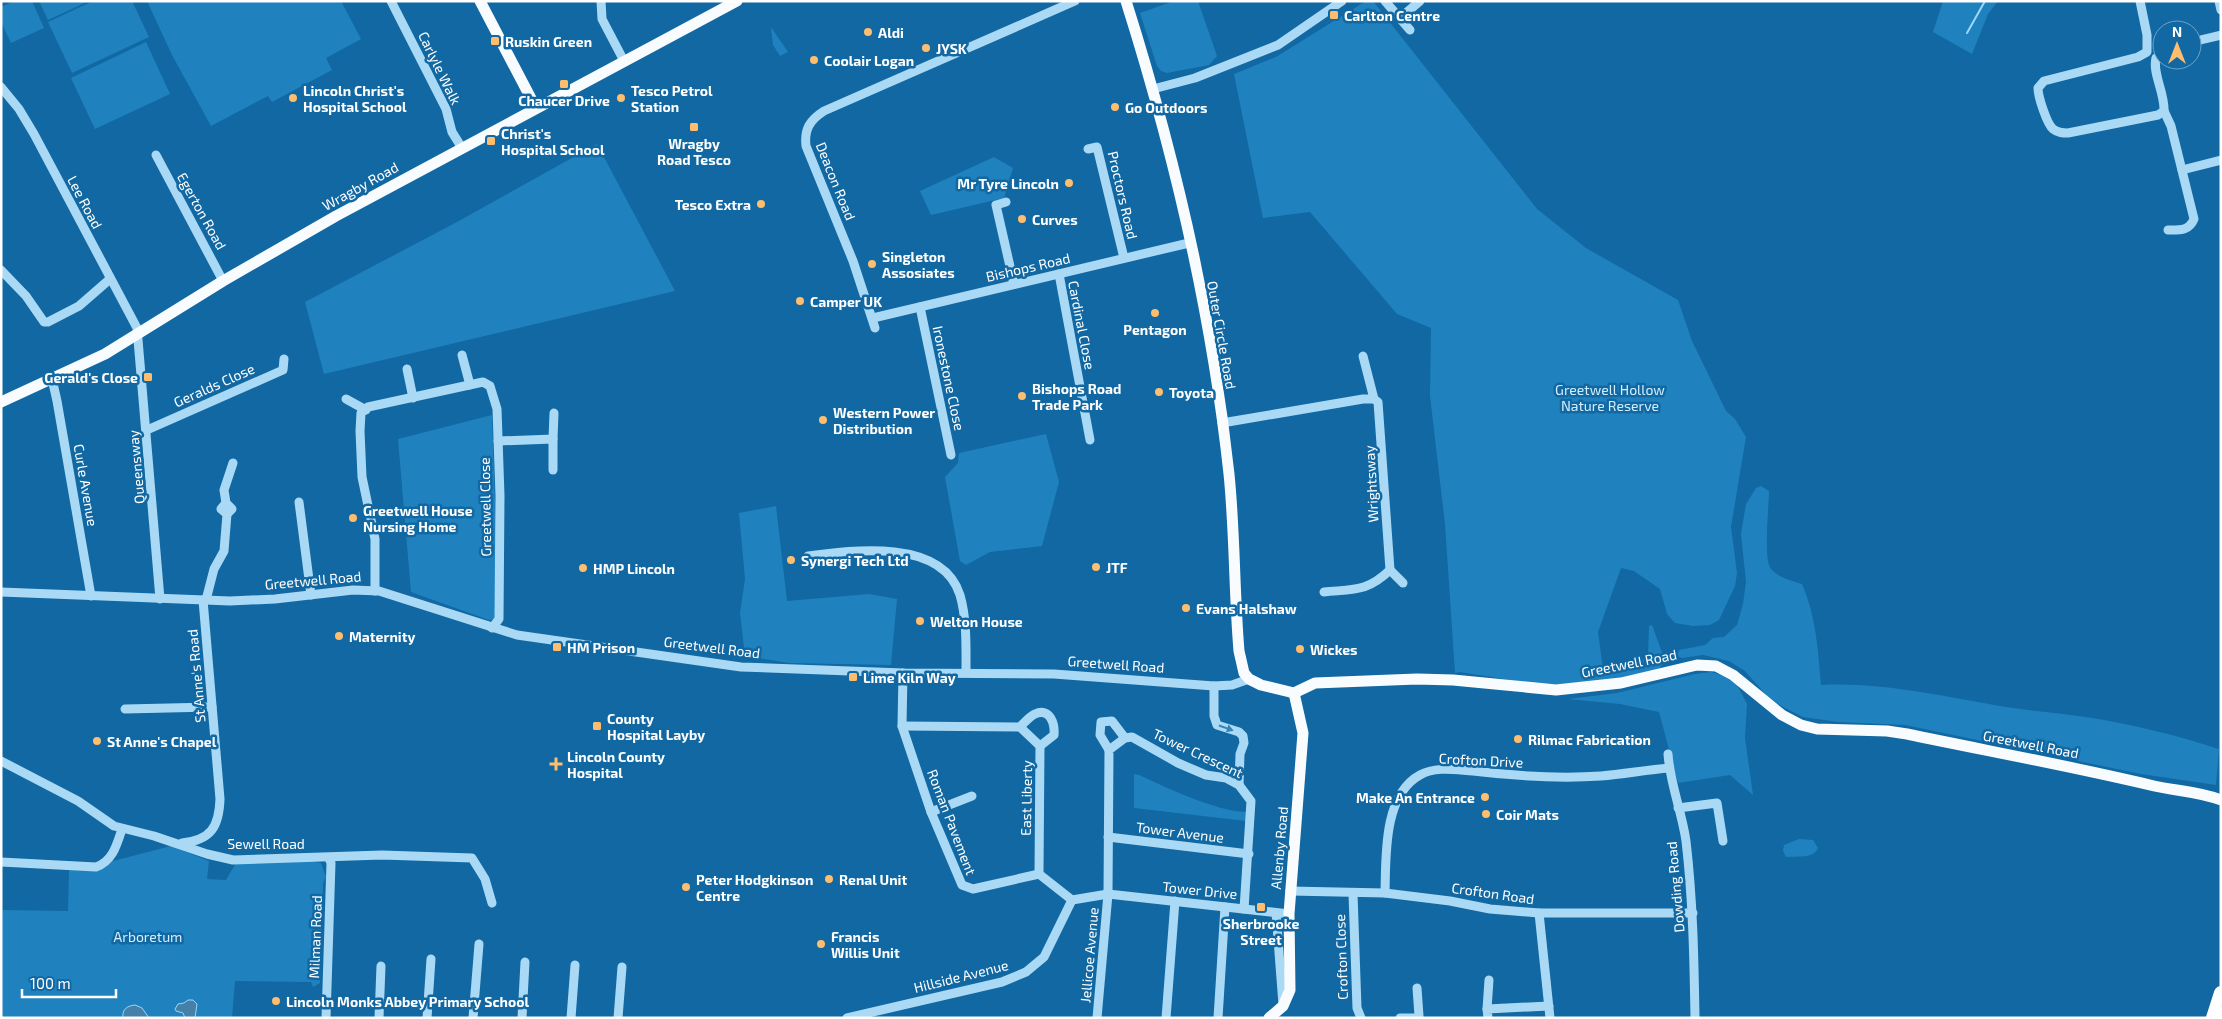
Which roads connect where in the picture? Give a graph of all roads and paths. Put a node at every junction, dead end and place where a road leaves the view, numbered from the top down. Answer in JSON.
{"nodes":[{"id":1,"x":390,"y":1,"type":"edge"},
{"id":2,"x":480,"y":1,"type":"edge"},
{"id":3,"x":600,"y":1,"type":"edge"},
{"id":4,"x":737,"y":1,"type":"edge"},
{"id":5,"x":1075,"y":1,"type":"edge"},
{"id":6,"x":1126,"y":1,"type":"edge"},
{"id":7,"x":1342,"y":1,"type":"edge"},
{"id":8,"x":1386,"y":1,"type":"edge"},
{"id":9,"x":1420,"y":1,"type":"edge"},
{"id":10,"x":2140,"y":1,"type":"edge"},
{"id":11,"x":2219,"y":1,"type":"edge"},
{"id":12,"x":2221,"y":10,"type":"edge"},
{"id":13,"x":1400,"y":18,"type":"junction"},
{"id":14,"x":1410,"y":30,"type":"dead end"},
{"id":15,"x":2221,"y":35,"type":"edge"},
{"id":16,"x":2202,"y":40,"type":"edge"},
{"id":17,"x":2146,"y":52,"type":"junction"},
{"id":18,"x":2152,"y":57,"type":"edge"},
{"id":19,"x":624,"y":61,"type":"junction"},
{"id":20,"x":2156,"y":70,"type":"edge"},
{"id":21,"x":1,"y":87,"type":"edge"},
{"id":22,"x":1153,"y":89,"type":"junction"},
{"id":23,"x":10,"y":96,"type":"junction"},
{"id":24,"x":1,"y":101,"type":"edge"},
{"id":25,"x":536,"y":108,"type":"junction"},
{"id":26,"x":2164,"y":111,"type":"junction"},
{"id":27,"x":462,"y":148,"type":"junction"},
{"id":28,"x":1088,"y":149,"type":"dead end"},
{"id":29,"x":156,"y":155,"type":"dead end"},
{"id":30,"x":2221,"y":160,"type":"edge"},
{"id":31,"x":2182,"y":170,"type":"junction"},
{"id":32,"x":1006,"y":202,"type":"dead end"},
{"id":33,"x":2168,"y":230,"type":"dead end"},
{"id":34,"x":1189,"y":243,"type":"junction"},
{"id":35,"x":1124,"y":258,"type":"junction"},
{"id":36,"x":1,"y":270,"type":"edge"},
{"id":37,"x":1059,"y":274,"type":"junction"},
{"id":38,"x":110,"y":278,"type":"junction"},
{"id":39,"x":223,"y":281,"type":"junction"},
{"id":40,"x":1014,"y":284,"type":"junction"},
{"id":41,"x":920,"y":307,"type":"junction"},
{"id":42,"x":872,"y":318,"type":"junction"},
{"id":43,"x":875,"y":328,"type":"dead end"},
{"id":44,"x":138,"y":333,"type":"junction"},
{"id":45,"x":462,"y":355,"type":"dead end"},
{"id":46,"x":1363,"y":356,"type":"dead end"},
{"id":47,"x":284,"y":359,"type":"dead end"},
{"id":48,"x":407,"y":369,"type":"dead end"},
{"id":49,"x":52,"y":380,"type":"junction"},
{"id":50,"x":470,"y":385,"type":"junction"},
{"id":51,"x":413,"y":398,"type":"junction"},
{"id":52,"x":346,"y":399,"type":"dead end"},
{"id":53,"x":1374,"y":399,"type":"junction"},
{"id":54,"x":1,"y":402,"type":"edge"},
{"id":55,"x":364,"y":411,"type":"junction"},
{"id":56,"x":554,"y":413,"type":"dead end"},
{"id":57,"x":1222,"y":423,"type":"junction"},
{"id":58,"x":147,"y":430,"type":"junction"},
{"id":59,"x":553,"y":439,"type":"junction"},
{"id":60,"x":1090,"y":440,"type":"dead end"},
{"id":61,"x":498,"y":441,"type":"junction"},
{"id":62,"x":951,"y":455,"type":"dead end"},
{"id":63,"x":233,"y":462,"type":"dead end"},
{"id":64,"x":553,"y":470,"type":"dead end"},
{"id":65,"x":299,"y":502,"type":"dead end"},
{"id":66,"x":808,"y":556,"type":"dead end"},
{"id":67,"x":1390,"y":570,"type":"junction"},
{"id":68,"x":1403,"y":583,"type":"dead end"},
{"id":69,"x":375,"y":591,"type":"junction"},
{"id":70,"x":1,"y":592,"type":"edge"},
{"id":71,"x":1324,"y":592,"type":"dead end"},
{"id":72,"x":311,"y":595,"type":"junction"},
{"id":73,"x":91,"y":596,"type":"junction"},
{"id":74,"x":160,"y":598,"type":"junction"},
{"id":75,"x":205,"y":600,"type":"junction"},
{"id":76,"x":492,"y":628,"type":"junction"},
{"id":77,"x":966,"y":672,"type":"junction"},
{"id":78,"x":903,"y":673,"type":"junction"},
{"id":79,"x":1248,"y":679,"type":"junction"},
{"id":80,"x":1214,"y":686,"type":"junction"},
{"id":81,"x":1294,"y":693,"type":"junction"},
{"id":82,"x":212,"y":707,"type":"junction"},
{"id":83,"x":125,"y":709,"type":"dead end"},
{"id":84,"x":902,"y":726,"type":"junction"},
{"id":85,"x":1020,"y":728,"type":"junction"},
{"id":86,"x":1125,"y":738,"type":"junction"},
{"id":87,"x":1040,"y":746,"type":"junction"},
{"id":88,"x":1110,"y":750,"type":"junction"},
{"id":89,"x":1668,"y":754,"type":"dead end"},
{"id":90,"x":1,"y":761,"type":"edge"},
{"id":91,"x":1669,"y":768,"type":"junction"},
{"id":92,"x":1239,"y":785,"type":"junction"},
{"id":93,"x":2221,"y":791,"type":"edge"},
{"id":94,"x":2204,"y":794,"type":"junction"},
{"id":95,"x":972,"y":796,"type":"dead end"},
{"id":96,"x":2221,"y":800,"type":"edge"},
{"id":97,"x":1678,"y":808,"type":"junction"},
{"id":98,"x":932,"y":812,"type":"junction"},
{"id":99,"x":122,"y":829,"type":"junction"},
{"id":100,"x":1108,"y":837,"type":"junction"},
{"id":101,"x":1723,"y":841,"type":"dead end"},
{"id":102,"x":180,"y":844,"type":"junction"},
{"id":103,"x":1248,"y":854,"type":"junction"},
{"id":104,"x":329,"y":858,"type":"junction"},
{"id":105,"x":1,"y":862,"type":"edge"},
{"id":106,"x":1039,"y":874,"type":"junction"},
{"id":107,"x":1290,"y":891,"type":"junction"},
{"id":108,"x":1385,"y":893,"type":"junction"},
{"id":109,"x":1108,"y":894,"type":"junction"},
{"id":110,"x":1353,"y":894,"type":"junction"},
{"id":111,"x":1072,"y":900,"type":"junction"},
{"id":112,"x":1175,"y":901,"type":"junction"},
{"id":113,"x":492,"y":903,"type":"dead end"},
{"id":114,"x":1224,"y":906,"type":"junction"},
{"id":115,"x":1244,"y":909,"type":"junction"},
{"id":116,"x":1276,"y":913,"type":"junction"},
{"id":117,"x":1539,"y":913,"type":"junction"},
{"id":118,"x":1694,"y":913,"type":"junction"},
{"id":119,"x":1289,"y":914,"type":"junction"},
{"id":120,"x":479,"y":944,"type":"dead end"},
{"id":121,"x":431,"y":958,"type":"dead end"},
{"id":122,"x":526,"y":962,"type":"dead end"},
{"id":123,"x":575,"y":965,"type":"dead end"},
{"id":124,"x":381,"y":966,"type":"dead end"},
{"id":125,"x":622,"y":967,"type":"dead end"},
{"id":126,"x":1489,"y":980,"type":"dead end"},
{"id":127,"x":1416,"y":988,"type":"dead end"},
{"id":128,"x":2221,"y":993,"type":"edge"},
{"id":129,"x":1283,"y":1006,"type":"junction"},
{"id":130,"x":1550,"y":1006,"type":"junction"},
{"id":131,"x":1488,"y":1013,"type":"edge"},
{"id":132,"x":1419,"y":1017,"type":"edge"},
{"id":133,"x":326,"y":1018,"type":"edge"},
{"id":134,"x":378,"y":1018,"type":"edge"},
{"id":135,"x":427,"y":1018,"type":"edge"},
{"id":136,"x":473,"y":1018,"type":"edge"},
{"id":137,"x":522,"y":1018,"type":"edge"},
{"id":138,"x":570,"y":1018,"type":"edge"},
{"id":139,"x":618,"y":1018,"type":"edge"},
{"id":140,"x":847,"y":1018,"type":"edge"},
{"id":141,"x":1098,"y":1018,"type":"edge"},
{"id":142,"x":1166,"y":1018,"type":"edge"},
{"id":143,"x":1218,"y":1018,"type":"edge"},
{"id":144,"x":1270,"y":1018,"type":"edge"},
{"id":145,"x":1361,"y":1018,"type":"edge"},
{"id":146,"x":1400,"y":1018,"type":"edge"},
{"id":147,"x":1550,"y":1018,"type":"edge"},
{"id":148,"x":1695,"y":1018,"type":"edge"},
{"id":149,"x":2213,"y":1018,"type":"edge"}],
"edges":[{"from":1,"to":27,"type":"street","name":"Carlyle Walk"},
{"from":2,"to":25,"type":"main road"},
{"from":3,"to":19,"type":"street"},
{"from":4,"to":19,"type":"main road","name":"Wragby Road"},
{"from":5,"to":42,"type":"street","name":"Deacon Road"},
{"from":6,"to":22,"type":"main road","name":"Outer Circle Road"},
{"from":7,"to":22,"type":"street"},
{"from":8,"to":13,"type":"street"},
{"from":9,"to":13,"type":"street"},
{"from":10,"to":17,"type":"street"},
{"from":11,"to":12,"type":"street"},
{"from":13,"to":14,"type":"street"},
{"from":15,"to":16,"type":"street"},
{"from":17,"to":18,"type":"street"},
{"from":17,"to":26,"type":"street"},
{"from":19,"to":25,"type":"main road","name":"Wragby Road"},
{"from":20,"to":26,"type":"street"},
{"from":21,"to":23,"type":"street","name":"Lee Road"},
{"from":22,"to":34,"type":"main road","name":"Outer Circle Road"},
{"from":23,"to":24,"type":"street"},
{"from":23,"to":38,"type":"street","name":"Lee Road"},
{"from":25,"to":27,"type":"main road","name":"Wragby Road"},
{"from":26,"to":31,"type":"street"},
{"from":27,"to":39,"type":"main road","name":"Wragby Road"},
{"from":28,"to":35,"type":"street","name":"Proctors Road"},
{"from":29,"to":39,"type":"street","name":"Egerton Road"},
{"from":30,"to":31,"type":"street"},
{"from":31,"to":33,"type":"street"},
{"from":32,"to":40,"type":"street"},
{"from":34,"to":35,"type":"street","name":"Bishops Road"},
{"from":34,"to":57,"type":"main road","name":"Outer Circle Road"},
{"from":35,"to":37,"type":"street","name":"Bishops Road"},
{"from":36,"to":38,"type":"street"},
{"from":37,"to":40,"type":"street","name":"Bishops Road"},
{"from":37,"to":60,"type":"street","name":"Cardinal Close"},
{"from":38,"to":44,"type":"street","name":"Lee Road"},
{"from":39,"to":44,"type":"main road","name":"Wragby Road"},
{"from":40,"to":41,"type":"street","name":"Bishops Road"},
{"from":41,"to":42,"type":"street","name":"Bishops Road"},
{"from":41,"to":62,"type":"street","name":"Ironestone Close"},
{"from":42,"to":43,"type":"street","name":"Deacon Road"},
{"from":44,"to":49,"type":"main road","name":"Wragby Road"},
{"from":44,"to":58,"type":"street","name":"Queensway"},
{"from":45,"to":50,"type":"street"},
{"from":46,"to":53,"type":"street","name":"Wrightsway"},
{"from":47,"to":58,"type":"street","name":"Geralds Close"},
{"from":48,"to":51,"type":"street"},
{"from":49,"to":54,"type":"main road","name":"Wragby Road"},
{"from":49,"to":73,"type":"street","name":"Curle Avenue"},
{"from":50,"to":51,"type":"street"},
{"from":50,"to":61,"type":"street","name":"Greetwell Close"},
{"from":51,"to":55,"type":"street"},
{"from":52,"to":55,"type":"street"},
{"from":53,"to":57,"type":"street"},
{"from":53,"to":67,"type":"street","name":"Wrightsway"},
{"from":55,"to":69,"type":"street"},
{"from":56,"to":59,"type":"street"},
{"from":57,"to":79,"type":"main road","name":"Outer Circle Road"},
{"from":58,"to":74,"type":"street","name":"Queensway"},
{"from":59,"to":61,"type":"street"},
{"from":59,"to":64,"type":"street"},
{"from":61,"to":76,"type":"street","name":"Greetwell Close"},
{"from":63,"to":75,"type":"street","name":"St Anne's Road"},
{"from":65,"to":72,"type":"street"},
{"from":66,"to":77,"type":"street"},
{"from":67,"to":68,"type":"street"},
{"from":67,"to":71,"type":"street"},
{"from":69,"to":72,"type":"street","name":"Greetwell Road"},
{"from":69,"to":76,"type":"street","name":"Greetwell Road"},
{"from":70,"to":73,"type":"street","name":"Greetwell Road"},
{"from":72,"to":75,"type":"street","name":"Greetwell Road"},
{"from":73,"to":74,"type":"street","name":"Greetwell Road"},
{"from":74,"to":75,"type":"street","name":"Greetwell Road"},
{"from":75,"to":82,"type":"street","name":"St Anne's Road"},
{"from":76,"to":78,"type":"street","name":"Greetwell Road"},
{"from":77,"to":78,"type":"street","name":"Greetwell Road"},
{"from":77,"to":80,"type":"street","name":"Greetwell Road"},
{"from":78,"to":84,"type":"street","name":"Roman Pavement"},
{"from":79,"to":80,"type":"street","name":"Greetwell Road"},
{"from":79,"to":81,"type":"main road"},
{"from":80,"to":92,"type":"street","one_way":true},
{"from":81,"to":94,"type":"main road","name":"Greetwell Road"},
{"from":81,"to":107,"type":"main road","name":"Allenby Road"},
{"from":82,"to":83,"type":"street"},
{"from":82,"to":102,"type":"street","name":"St Anne's Road"},
{"from":84,"to":85,"type":"street"},
{"from":84,"to":98,"type":"street","name":"Roman Pavement"},
{"from":85,"to":87,"type":"street","name":"East Liberty"},
{"from":85,"to":87,"type":"street"},
{"from":86,"to":88,"type":"street"},
{"from":86,"to":88,"type":"street"},
{"from":86,"to":92,"type":"street","name":"Tower Crescent"},
{"from":87,"to":106,"type":"street","name":"East Liberty"},
{"from":88,"to":100,"type":"street"},
{"from":89,"to":91,"type":"street","name":"Dowding Road"},
{"from":90,"to":99,"type":"street","name":"Sewell Road"},
{"from":91,"to":97,"type":"street","name":"Dowding Road"},
{"from":91,"to":108,"type":"street","name":"Crofton Drive"},
{"from":92,"to":103,"type":"street","name":"Tower Crescent"},
{"from":93,"to":94,"type":"main road","name":"Greetwell Road"},
{"from":94,"to":96,"type":"main road","name":"Greetwell Road"},
{"from":95,"to":98,"type":"street"},
{"from":97,"to":101,"type":"street"},
{"from":97,"to":118,"type":"street","name":"Dowding Road"},
{"from":98,"to":106,"type":"street","name":"Roman Pavement"},
{"from":99,"to":102,"type":"street","name":"Sewell Road"},
{"from":99,"to":105,"type":"street"},
{"from":100,"to":103,"type":"street","name":"Tower Avenue"},
{"from":100,"to":109,"type":"street"},
{"from":102,"to":104,"type":"street","name":"Sewell Road"},
{"from":103,"to":115,"type":"street","name":"Tower Crescent"},
{"from":104,"to":113,"type":"street","name":"Sewell Road"},
{"from":104,"to":133,"type":"street","name":"Milman Road"},
{"from":106,"to":111,"type":"street"},
{"from":107,"to":110,"type":"street","name":"Crofton Road"},
{"from":107,"to":119,"type":"main road","name":"Allenby Road"},
{"from":108,"to":110,"type":"street","name":"Crofton Road"},
{"from":108,"to":117,"type":"street","name":"Crofton Road"},
{"from":109,"to":111,"type":"street"},
{"from":109,"to":112,"type":"street","name":"Tower Drive"},
{"from":109,"to":141,"type":"street","name":"Jellicoe Avenue"},
{"from":110,"to":145,"type":"street","name":"Crofton Close"},
{"from":111,"to":140,"type":"street","name":"Hillside Avenue"},
{"from":112,"to":114,"type":"street","name":"Tower Drive"},
{"from":112,"to":142,"type":"street"},
{"from":114,"to":115,"type":"street","name":"Tower Drive"},
{"from":114,"to":143,"type":"street"},
{"from":115,"to":116,"type":"street","name":"Tower Drive"},
{"from":116,"to":119,"type":"street","name":"Tower Drive"},
{"from":116,"to":129,"type":"street"},
{"from":117,"to":118,"type":"street","name":"Crofton Road"},
{"from":117,"to":130,"type":"street"},
{"from":118,"to":148,"type":"street","name":"Dowding Road"},
{"from":119,"to":129,"type":"main road","name":"Allenby Road"},
{"from":120,"to":136,"type":"street"},
{"from":121,"to":135,"type":"street"},
{"from":122,"to":137,"type":"street"},
{"from":123,"to":138,"type":"street"},
{"from":124,"to":134,"type":"street"},
{"from":125,"to":139,"type":"street"},
{"from":126,"to":131,"type":"street"},
{"from":127,"to":132,"type":"street"},
{"from":128,"to":149,"type":"highway"},
{"from":129,"to":144,"type":"main road"},
{"from":130,"to":131,"type":"street"},
{"from":130,"to":147,"type":"street"},
{"from":132,"to":146,"type":"street"}]}
